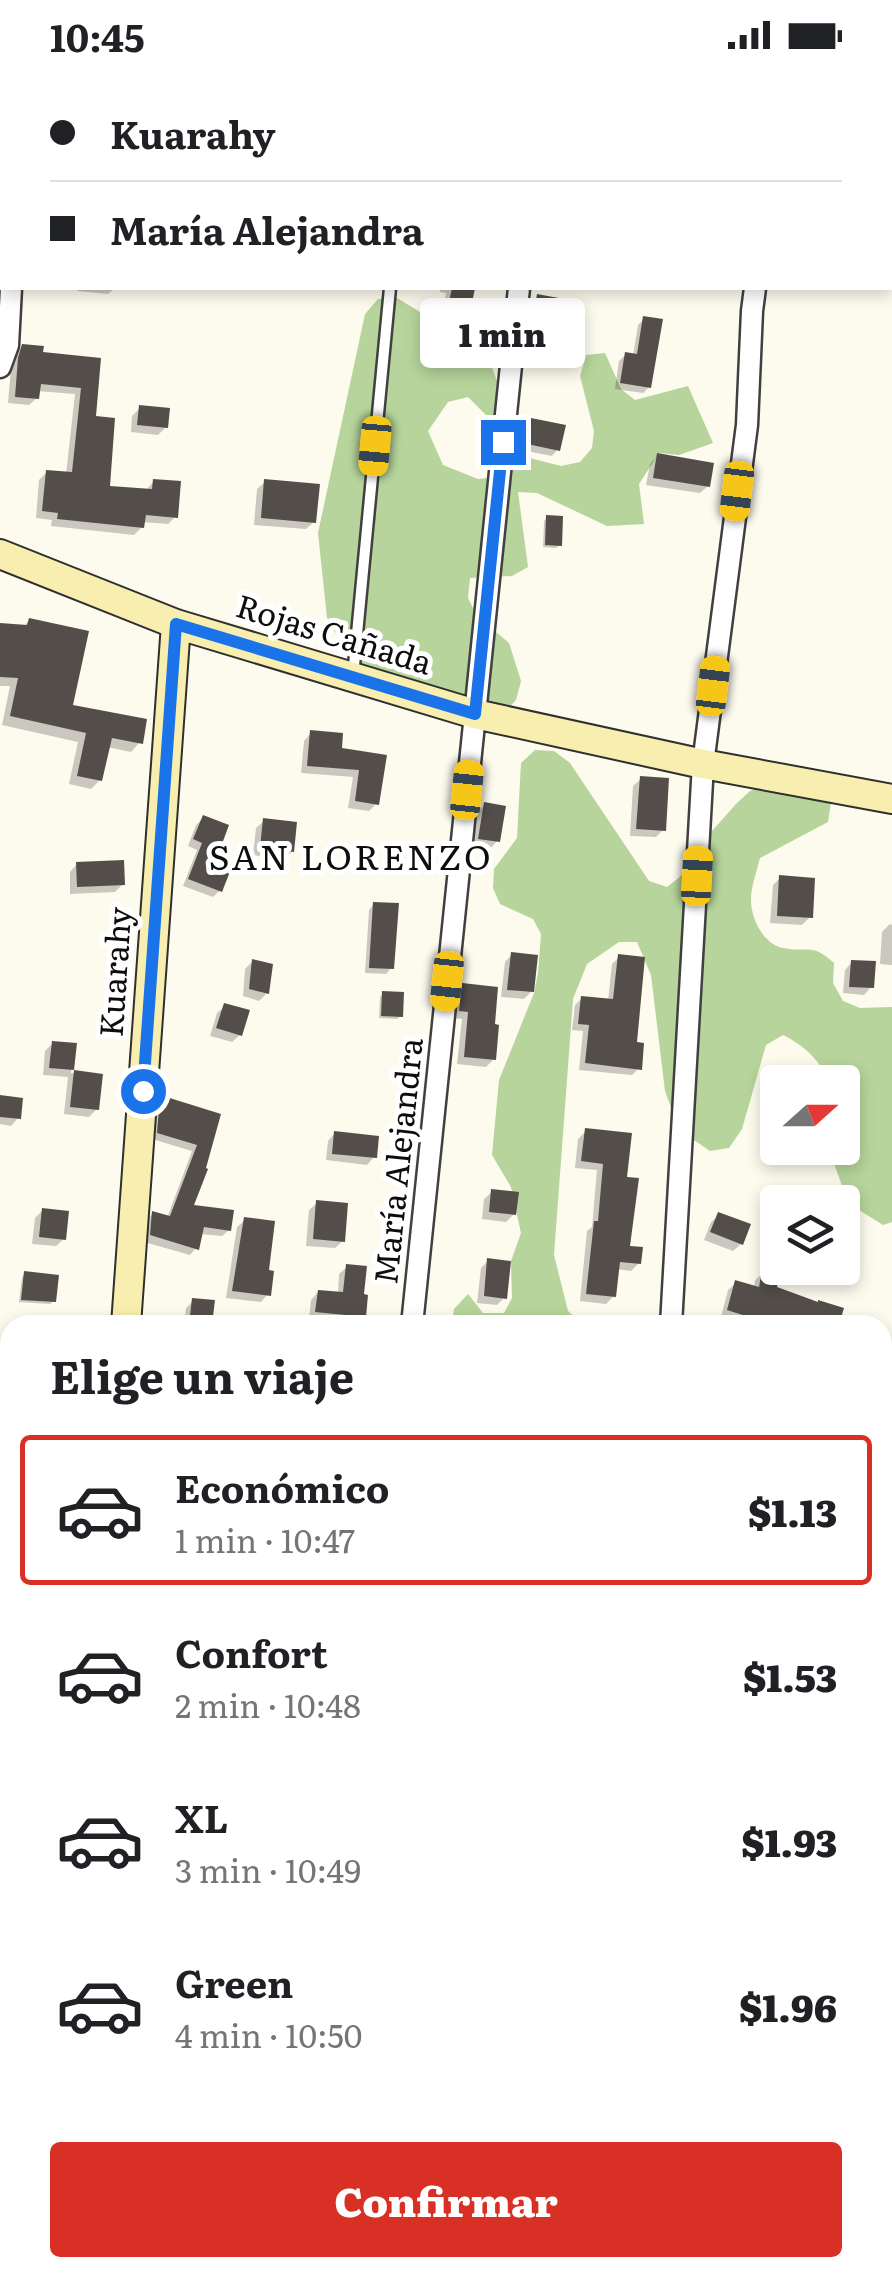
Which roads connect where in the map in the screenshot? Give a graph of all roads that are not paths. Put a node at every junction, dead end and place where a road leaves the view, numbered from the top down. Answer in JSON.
{"nodes":[{"id":1,"x":10,"y":290,"type":"edge"},
{"id":2,"x":390,"y":290,"type":"edge"},
{"id":3,"x":519,"y":290,"type":"edge"},
{"id":4,"x":755,"y":290,"type":"edge"},
{"id":5,"x":0,"y":367,"type":"edge"},
{"id":6,"x":0,"y":554,"type":"edge"},
{"id":7,"x":176,"y":624,"type":"junction"},
{"id":8,"x":353,"y":677,"type":"junction"},
{"id":9,"x":475,"y":714,"type":"junction"},
{"id":10,"x":703,"y":764,"type":"junction"},
{"id":11,"x":892,"y":799,"type":"edge"},
{"id":12,"x":127,"y":1315,"type":"edge"},
{"id":13,"x":413,"y":1315,"type":"edge"},
{"id":14,"x":672,"y":1315,"type":"edge"},
{"id":15,"x":892,"y":1855,"type":"edge"},
{"id":16,"x":892,"y":1864,"type":"edge"}],
"edges":[{"from":1,"to":5,"type":"street"},
{"from":2,"to":8,"type":"lane"},
{"from":3,"to":9,"type":"street","name":"María Alejandra"},
{"from":4,"to":10,"type":"street"},
{"from":6,"to":7,"type":"main road","name":"Rojas Cañada"},
{"from":7,"to":8,"type":"main road","name":"Rojas Cañada"},
{"from":7,"to":12,"type":"main road","name":"Kuarahy"},
{"from":8,"to":9,"type":"main road","name":"Rojas Cañada"},
{"from":9,"to":10,"type":"main road","name":"Rojas Cañada"},
{"from":9,"to":13,"type":"street","name":"María Alejandra"},
{"from":10,"to":11,"type":"main road","name":"Rojas Cañada"},
{"from":10,"to":14,"type":"street"},
{"from":15,"to":16,"type":"street"}]}
